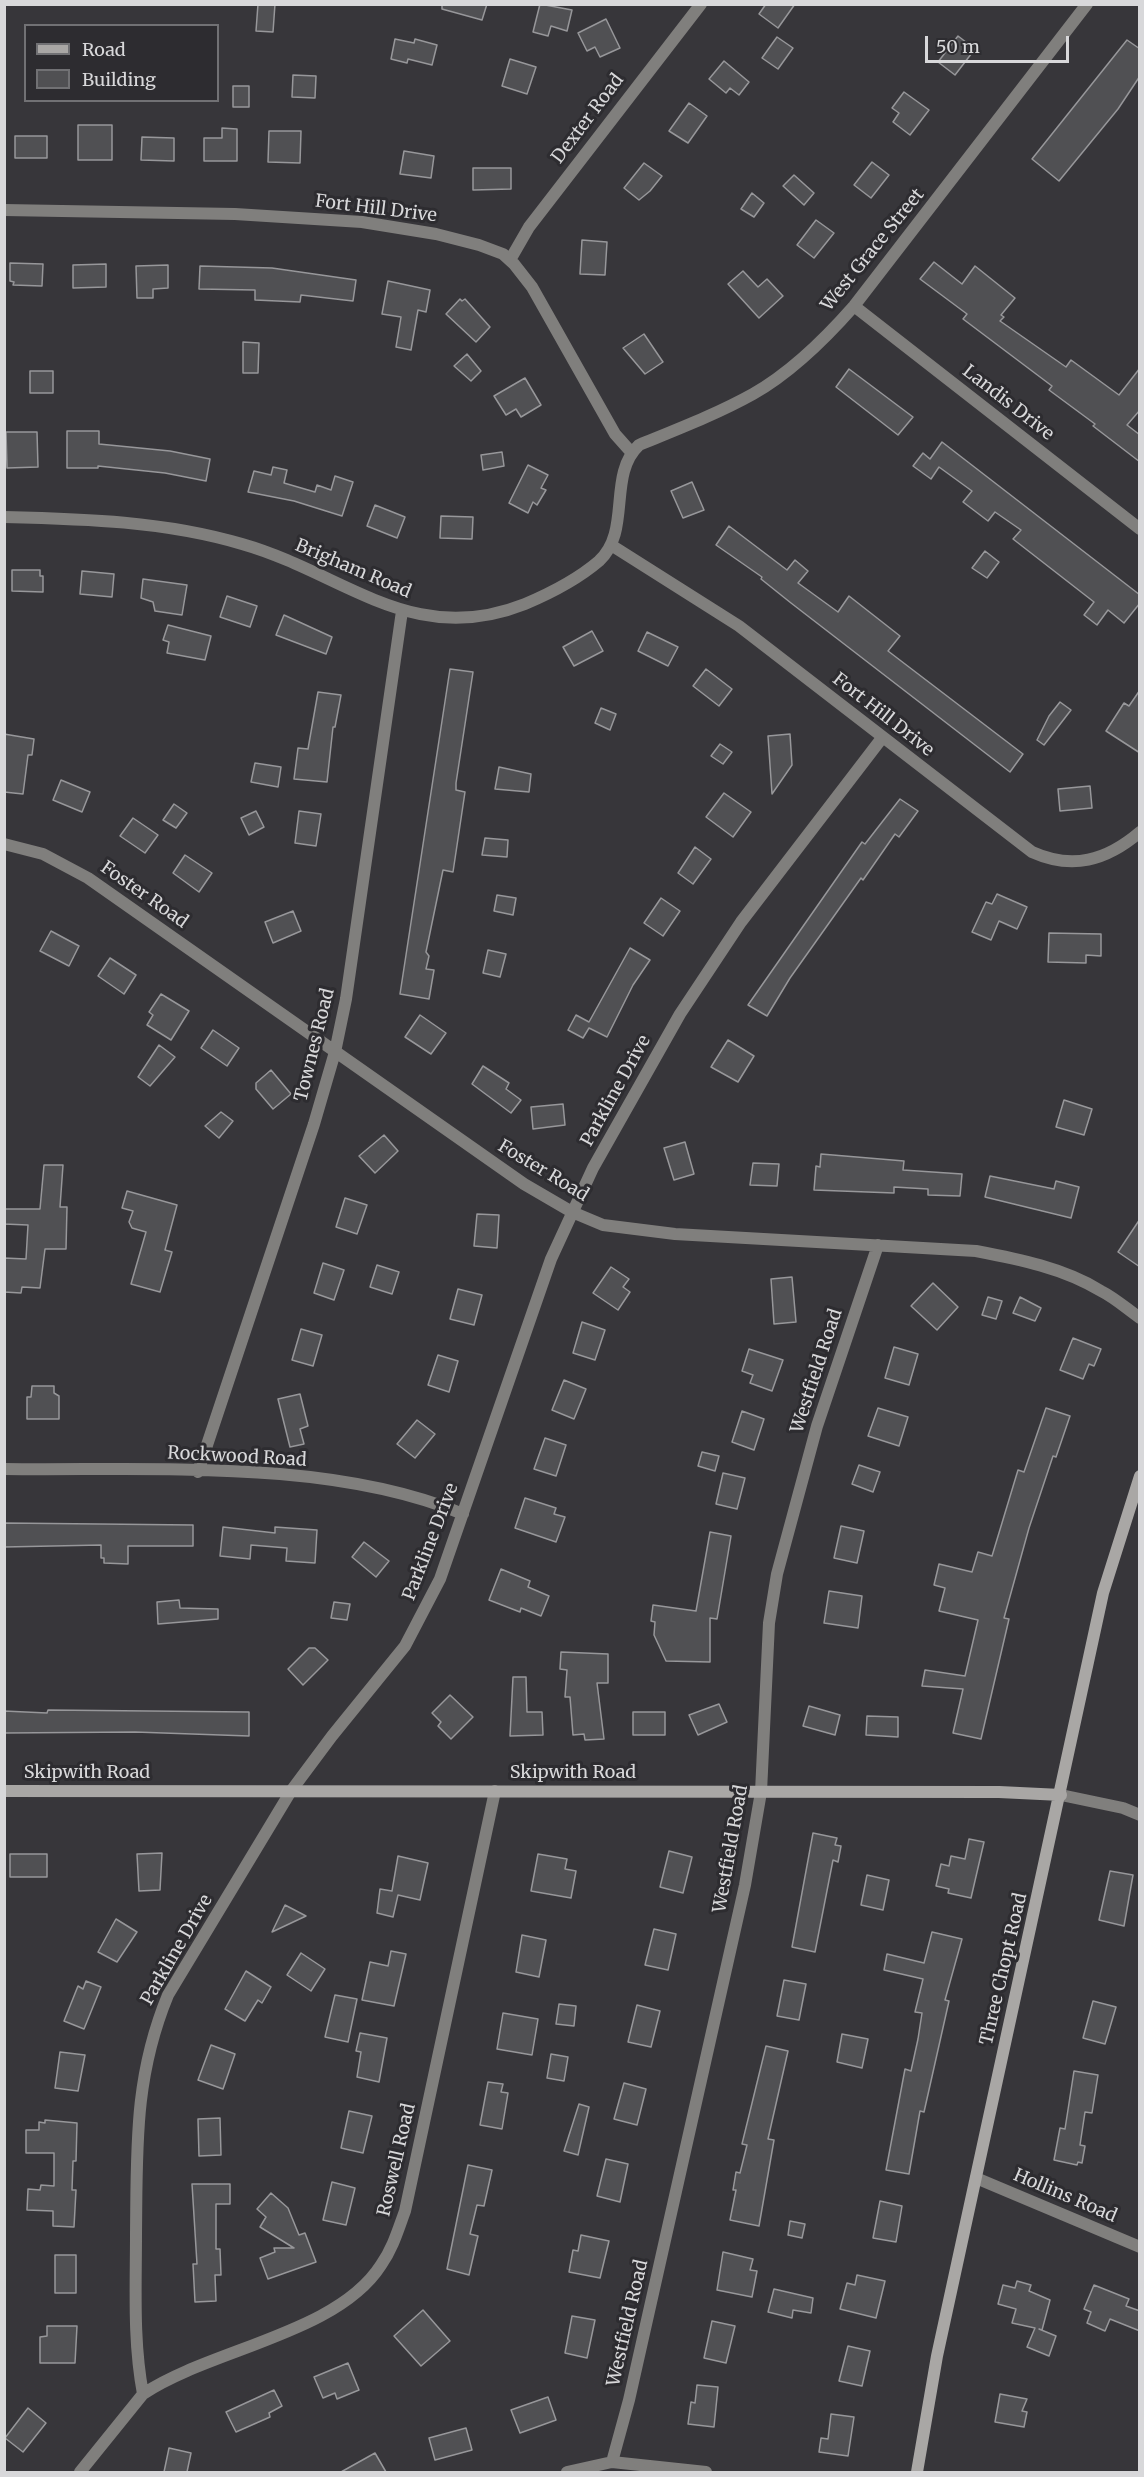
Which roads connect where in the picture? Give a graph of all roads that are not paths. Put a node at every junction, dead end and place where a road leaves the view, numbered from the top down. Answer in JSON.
{"nodes":[{"id":1,"x":700,"y":4,"type":"edge"},
{"id":2,"x":1087,"y":4,"type":"edge"},
{"id":3,"x":4,"y":210,"type":"edge"},
{"id":4,"x":510,"y":260,"type":"junction"},
{"id":5,"x":854,"y":306,"type":"junction"},
{"id":6,"x":631,"y":452,"type":"junction"},
{"id":7,"x":4,"y":517,"type":"edge"},
{"id":8,"x":1140,"y":529,"type":"edge"},
{"id":9,"x":611,"y":544,"type":"junction"},
{"id":10,"x":402,"y":611,"type":"junction"},
{"id":11,"x":882,"y":738,"type":"junction"},
{"id":12,"x":1140,"y":832,"type":"edge"},
{"id":13,"x":4,"y":844,"type":"edge"},
{"id":14,"x":335,"y":1052,"type":"junction"},
{"id":15,"x":572,"y":1212,"type":"junction"},
{"id":16,"x":878,"y":1245,"type":"junction"},
{"id":17,"x":1140,"y":1318,"type":"edge"},
{"id":18,"x":4,"y":1469,"type":"edge"},
{"id":19,"x":198,"y":1472,"type":"junction"},
{"id":20,"x":1140,"y":1476,"type":"edge"},
{"id":21,"x":463,"y":1514,"type":"junction"},
{"id":22,"x":4,"y":1791,"type":"edge"},
{"id":23,"x":291,"y":1791,"type":"junction"},
{"id":24,"x":495,"y":1791,"type":"junction"},
{"id":25,"x":761,"y":1792,"type":"junction"},
{"id":26,"x":1061,"y":1795,"type":"junction"},
{"id":27,"x":1140,"y":1815,"type":"edge"},
{"id":28,"x":976,"y":2178,"type":"junction"},
{"id":29,"x":1140,"y":2247,"type":"edge"},
{"id":30,"x":143,"y":2394,"type":"junction"},
{"id":31,"x":612,"y":2462,"type":"junction"},
{"id":32,"x":80,"y":2472,"type":"edge"},
{"id":33,"x":567,"y":2472,"type":"edge"},
{"id":34,"x":706,"y":2472,"type":"edge"},
{"id":35,"x":916,"y":2472,"type":"edge"}],
"edges":[{"from":1,"to":4,"type":"street","name":"Dexter Road"},
{"from":2,"to":5,"type":"street","name":"West Grace Street"},
{"from":3,"to":4,"type":"street","name":"Fort Hill Drive"},
{"from":4,"to":6,"type":"street","name":"Fort Hill Drive"},
{"from":5,"to":6,"type":"street","name":"West Grace Street"},
{"from":5,"to":8,"type":"street","name":"Landis Drive"},
{"from":6,"to":9,"type":"street","name":"Brigham Road"},
{"from":7,"to":10,"type":"street","name":"Brigham Road"},
{"from":9,"to":10,"type":"street","name":"Brigham Road"},
{"from":9,"to":11,"type":"street","name":"Fort Hill Drive"},
{"from":10,"to":14,"type":"street","name":"Townes Road"},
{"from":11,"to":12,"type":"street","name":"Fort Hill Drive"},
{"from":11,"to":15,"type":"street","name":"Parkline Drive"},
{"from":13,"to":14,"type":"street","name":"Foster Road"},
{"from":14,"to":15,"type":"street","name":"Foster Road"},
{"from":14,"to":19,"type":"street","name":"Townes Road"},
{"from":15,"to":16,"type":"street","name":"Foster Road"},
{"from":15,"to":21,"type":"street","name":"Parkline Drive"},
{"from":16,"to":17,"type":"street","name":"Foster Road"},
{"from":16,"to":25,"type":"street","name":"Westfield Road"},
{"from":18,"to":19,"type":"street","name":"Rockwood Road"},
{"from":19,"to":21,"type":"street","name":"Rockwood Road"},
{"from":20,"to":26,"type":"main road","name":"Three Chopt Road"},
{"from":21,"to":23,"type":"street","name":"Parkline Drive"},
{"from":22,"to":23,"type":"main road","name":"Skipwith Road"},
{"from":23,"to":24,"type":"main road","name":"Skipwith Road"},
{"from":23,"to":30,"type":"street","name":"Parkline Drive"},
{"from":24,"to":25,"type":"main road","name":"Skipwith Road"},
{"from":24,"to":30,"type":"street","name":"Roswell Road"},
{"from":25,"to":26,"type":"main road","name":"Skipwith Road"},
{"from":25,"to":31,"type":"street","name":"Westfield Road"},
{"from":26,"to":27,"type":"street","name":"Skipwith Road"},
{"from":26,"to":28,"type":"main road","name":"Three Chopt Road"},
{"from":28,"to":29,"type":"street","name":"Hollins Road"},
{"from":28,"to":35,"type":"main road","name":"Three Chopt Road"},
{"from":30,"to":32,"type":"street"},
{"from":31,"to":33,"type":"street"},
{"from":31,"to":34,"type":"street"}]}
